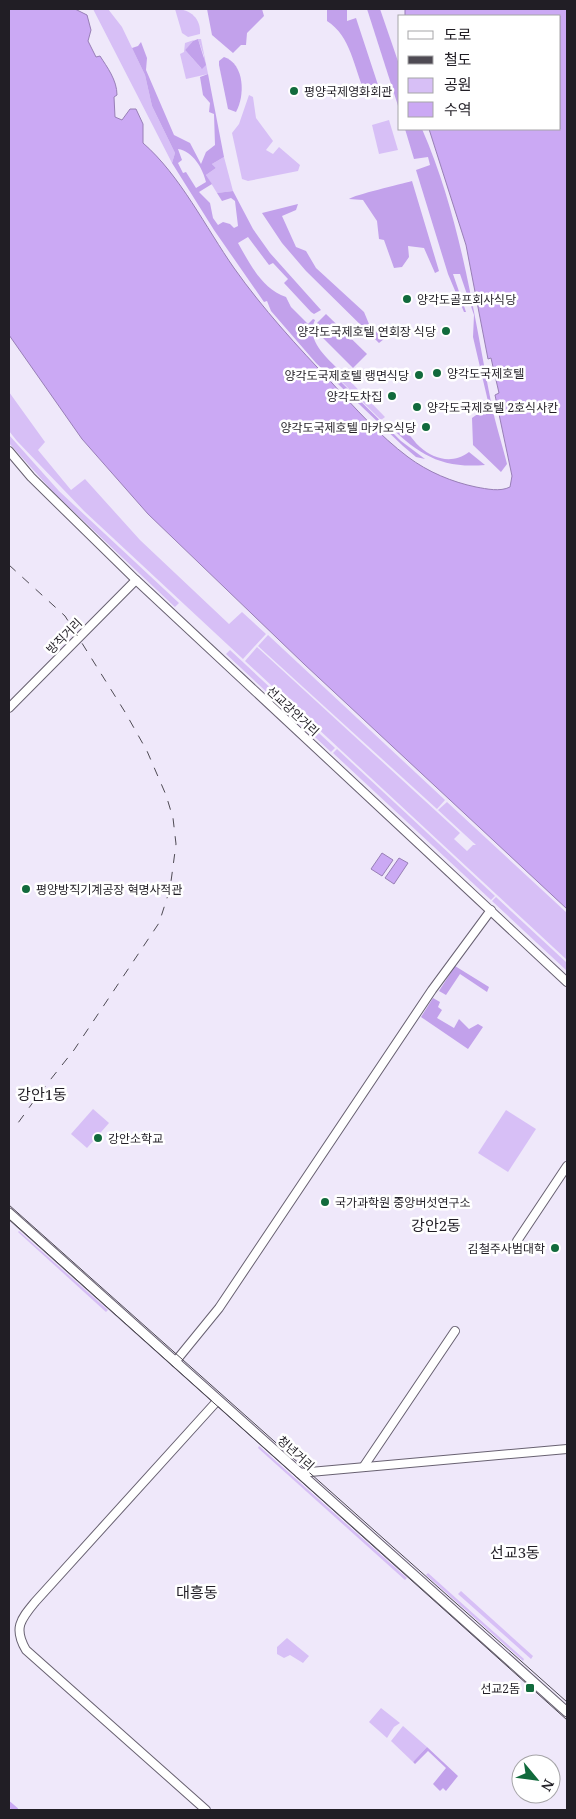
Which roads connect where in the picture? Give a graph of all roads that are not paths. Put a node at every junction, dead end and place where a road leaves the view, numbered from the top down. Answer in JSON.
{"nodes":[{"id":1,"x":9,"y":451,"type":"edge"},
{"id":2,"x":136,"y":580,"type":"junction"},
{"id":3,"x":9,"y":708,"type":"edge"},
{"id":4,"x":491,"y":910,"type":"junction"},
{"id":5,"x":567,"y":982,"type":"edge"},
{"id":6,"x":567,"y":1166,"type":"edge"},
{"id":7,"x":9,"y":1213,"type":"edge"},
{"id":8,"x":515,"y":1250,"type":"dead end"},
{"id":9,"x":455,"y":1331,"type":"dead end"},
{"id":10,"x":175,"y":1362,"type":"junction"},
{"id":11,"x":218,"y":1400,"type":"junction"},
{"id":12,"x":567,"y":1449,"type":"edge"},
{"id":13,"x":364,"y":1466,"type":"junction"},
{"id":14,"x":299,"y":1473,"type":"junction"},
{"id":15,"x":567,"y":1712,"type":"edge"},
{"id":16,"x":206,"y":1810,"type":"edge"}],
"edges":[{"from":1,"to":2,"type":"street","name":"선교강안거리"},
{"from":2,"to":3,"type":"street","name":"방직거리"},
{"from":2,"to":4,"type":"street","name":"선교강안거리"},
{"from":4,"to":5,"type":"street","name":"선교강안거리"},
{"from":4,"to":10,"type":"street"},
{"from":6,"to":8,"type":"street"},
{"from":7,"to":10,"type":"main road","name":"청년거리"},
{"from":9,"to":13,"type":"street"},
{"from":10,"to":11,"type":"main road","name":"청년거리"},
{"from":11,"to":14,"type":"main road","name":"청년거리"},
{"from":11,"to":16,"type":"street"},
{"from":12,"to":13,"type":"street"},
{"from":13,"to":14,"type":"street"},
{"from":14,"to":15,"type":"main road","name":"청년거리"}]}
